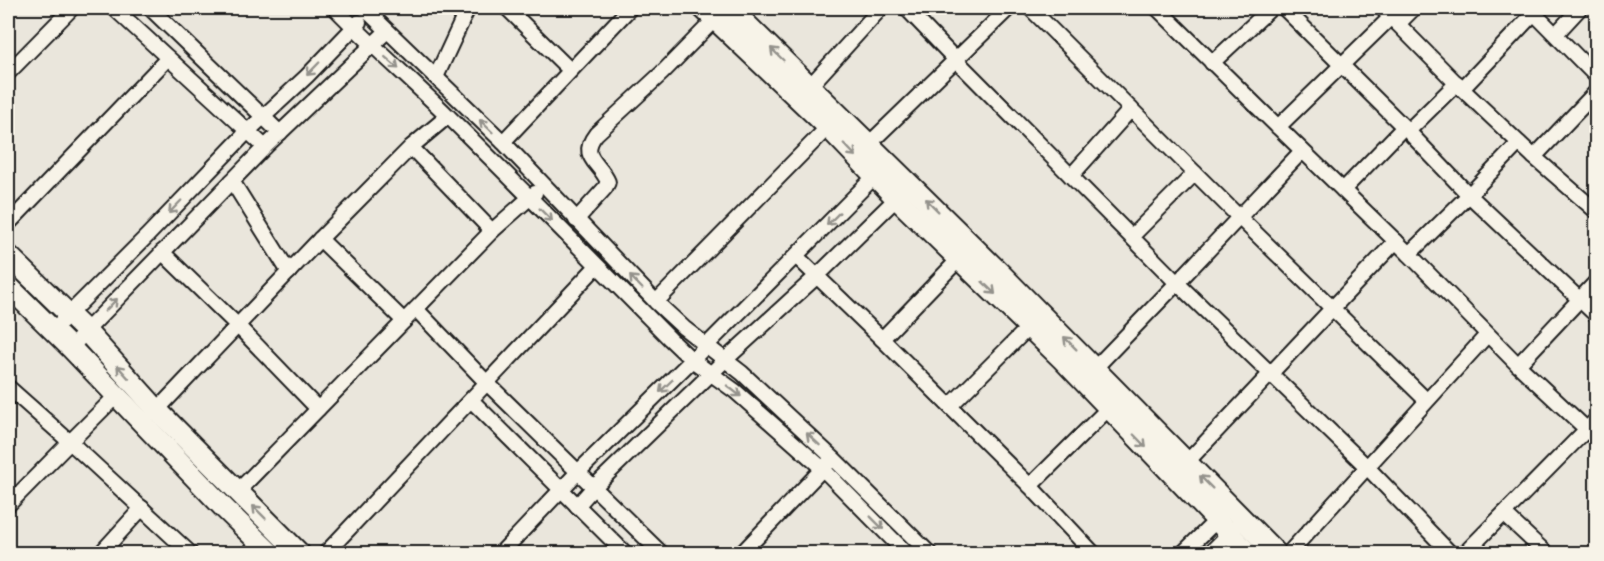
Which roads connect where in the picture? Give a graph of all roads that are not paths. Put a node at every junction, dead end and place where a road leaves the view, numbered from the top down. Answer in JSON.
{"nodes":[{"id":1,"x":72,"y":8,"type":"edge"},
{"id":2,"x":114,"y":8,"type":"edge"},
{"id":3,"x":150,"y":8,"type":"edge"},
{"id":4,"x":335,"y":8,"type":"edge"},
{"id":5,"x":468,"y":8,"type":"edge"},
{"id":6,"x":507,"y":8,"type":"edge"},
{"id":7,"x":630,"y":8,"type":"edge"},
{"id":8,"x":881,"y":8,"type":"edge"},
{"id":9,"x":906,"y":8,"type":"edge"},
{"id":10,"x":1009,"y":8,"type":"edge"},
{"id":11,"x":1030,"y":8,"type":"edge"},
{"id":12,"x":1157,"y":8,"type":"edge"},
{"id":13,"x":1270,"y":8,"type":"edge"},
{"id":14,"x":1284,"y":8,"type":"edge"},
{"id":15,"x":1414,"y":8,"type":"edge"},
{"id":16,"x":1580,"y":8,"type":"edge"},
{"id":17,"x":366,"y":10,"type":"edge"},
{"id":18,"x":1532,"y":10,"type":"edge"},
{"id":19,"x":727,"y":12,"type":"edge"},
{"id":20,"x":1390,"y":16,"type":"edge"},
{"id":21,"x":354,"y":27,"type":"junction"},
{"id":22,"x":387,"y":31,"type":"junction"},
{"id":23,"x":1556,"y":34,"type":"junction"},
{"id":24,"x":372,"y":46,"type":"junction"},
{"id":25,"x":168,"y":58,"type":"junction"},
{"id":26,"x":956,"y":60,"type":"junction"},
{"id":27,"x":1212,"y":63,"type":"junction"},
{"id":28,"x":1342,"y":64,"type":"junction"},
{"id":29,"x":570,"y":70,"type":"junction"},
{"id":30,"x":8,"y":73,"type":"edge"},
{"id":31,"x":1596,"y":76,"type":"edge"},
{"id":32,"x":436,"y":77,"type":"junction"},
{"id":33,"x":810,"y":86,"type":"junction"},
{"id":34,"x":1460,"y":86,"type":"junction"},
{"id":35,"x":1596,"y":92,"type":"edge"},
{"id":36,"x":1131,"y":109,"type":"junction"},
{"id":37,"x":448,"y":116,"type":"junction"},
{"id":38,"x":262,"y":117,"type":"junction"},
{"id":39,"x":828,"y":127,"type":"junction"},
{"id":40,"x":1278,"y":127,"type":"junction"},
{"id":41,"x":1406,"y":129,"type":"junction"},
{"id":42,"x":247,"y":132,"type":"junction"},
{"id":43,"x":280,"y":133,"type":"junction"},
{"id":44,"x":503,"y":142,"type":"junction"},
{"id":45,"x":870,"y":143,"type":"junction"},
{"id":46,"x":1519,"y":143,"type":"junction"},
{"id":47,"x":265,"y":147,"type":"junction"},
{"id":48,"x":411,"y":147,"type":"junction"},
{"id":49,"x":1302,"y":151,"type":"junction"},
{"id":50,"x":1534,"y":157,"type":"junction"},
{"id":51,"x":882,"y":169,"type":"junction"},
{"id":52,"x":1195,"y":173,"type":"junction"},
{"id":53,"x":1071,"y":177,"type":"junction"},
{"id":54,"x":232,"y":181,"type":"junction"},
{"id":55,"x":910,"y":184,"type":"junction"},
{"id":56,"x":543,"y":185,"type":"junction"},
{"id":57,"x":1343,"y":190,"type":"junction"},
{"id":58,"x":1469,"y":195,"type":"junction"},
{"id":59,"x":530,"y":198,"type":"junction"},
{"id":60,"x":896,"y":198,"type":"junction"},
{"id":61,"x":1596,"y":211,"type":"edge"},
{"id":62,"x":1240,"y":218,"type":"junction"},
{"id":63,"x":576,"y":220,"type":"junction"},
{"id":64,"x":8,"y":225,"type":"edge"},
{"id":65,"x":153,"y":230,"type":"junction"},
{"id":66,"x":492,"y":231,"type":"junction"},
{"id":67,"x":1132,"y":236,"type":"junction"},
{"id":68,"x":320,"y":239,"type":"junction"},
{"id":69,"x":1396,"y":241,"type":"junction"},
{"id":70,"x":166,"y":248,"type":"junction"},
{"id":71,"x":1409,"y":254,"type":"junction"},
{"id":72,"x":8,"y":255,"type":"edge"},
{"id":73,"x":796,"y":256,"type":"junction"},
{"id":74,"x":959,"y":259,"type":"junction"},
{"id":75,"x":597,"y":266,"type":"junction"},
{"id":76,"x":289,"y":272,"type":"junction"},
{"id":77,"x":816,"y":277,"type":"junction"},
{"id":78,"x":1596,"y":282,"type":"edge"},
{"id":79,"x":1177,"y":283,"type":"junction"},
{"id":80,"x":8,"y":286,"type":"edge"},
{"id":81,"x":1581,"y":300,"type":"junction"},
{"id":82,"x":656,"y":302,"type":"junction"},
{"id":83,"x":416,"y":309,"type":"junction"},
{"id":84,"x":1333,"y":309,"type":"junction"},
{"id":85,"x":69,"y":314,"type":"junction"},
{"id":86,"x":1596,"y":315,"type":"edge"},
{"id":87,"x":404,"y":321,"type":"junction"},
{"id":88,"x":237,"y":325,"type":"junction"},
{"id":89,"x":1029,"y":327,"type":"junction"},
{"id":90,"x":53,"y":330,"type":"junction"},
{"id":91,"x":86,"y":331,"type":"junction"},
{"id":92,"x":1487,"y":334,"type":"junction"},
{"id":93,"x":882,"y":339,"type":"junction"},
{"id":94,"x":706,"y":345,"type":"junction"},
{"id":95,"x":71,"y":348,"type":"junction"},
{"id":96,"x":693,"y":360,"type":"junction"},
{"id":97,"x":725,"y":360,"type":"junction"},
{"id":98,"x":1518,"y":365,"type":"junction"},
{"id":99,"x":1095,"y":368,"type":"junction"},
{"id":100,"x":711,"y":374,"type":"junction"},
{"id":101,"x":1270,"y":374,"type":"junction"},
{"id":102,"x":487,"y":383,"type":"junction"},
{"id":103,"x":8,"y":387,"type":"edge"},
{"id":104,"x":116,"y":396,"type":"junction"},
{"id":105,"x":471,"y":400,"type":"junction"},
{"id":106,"x":1426,"y":400,"type":"junction"},
{"id":107,"x":1115,"y":402,"type":"junction"},
{"id":108,"x":950,"y":406,"type":"junction"},
{"id":109,"x":318,"y":409,"type":"junction"},
{"id":110,"x":157,"y":410,"type":"junction"},
{"id":111,"x":1593,"y":429,"type":"edge"},
{"id":112,"x":70,"y":442,"type":"junction"},
{"id":113,"x":1187,"y":462,"type":"junction"},
{"id":114,"x":828,"y":463,"type":"junction"},
{"id":115,"x":1366,"y":466,"type":"junction"},
{"id":116,"x":578,"y":472,"type":"junction"},
{"id":117,"x":1030,"y":486,"type":"junction"},
{"id":118,"x":594,"y":487,"type":"junction"},
{"id":119,"x":561,"y":490,"type":"junction"},
{"id":120,"x":238,"y":491,"type":"junction"},
{"id":121,"x":8,"y":505,"type":"edge"},
{"id":122,"x":577,"y":506,"type":"junction"},
{"id":123,"x":141,"y":508,"type":"junction"},
{"id":124,"x":1237,"y":512,"type":"junction"},
{"id":125,"x":1504,"y":513,"type":"junction"},
{"id":126,"x":1223,"y":527,"type":"junction"},
{"id":127,"x":100,"y":554,"type":"edge"},
{"id":128,"x":191,"y":554,"type":"edge"},
{"id":129,"x":271,"y":554,"type":"edge"},
{"id":130,"x":300,"y":554,"type":"edge"},
{"id":131,"x":325,"y":554,"type":"edge"},
{"id":132,"x":500,"y":554,"type":"edge"},
{"id":133,"x":626,"y":554,"type":"edge"},
{"id":134,"x":662,"y":554,"type":"edge"},
{"id":135,"x":741,"y":554,"type":"edge"},
{"id":136,"x":907,"y":554,"type":"edge"},
{"id":137,"x":930,"y":554,"type":"edge"},
{"id":138,"x":1094,"y":554,"type":"edge"},
{"id":139,"x":1182,"y":554,"type":"edge"},
{"id":140,"x":1209,"y":554,"type":"edge"},
{"id":141,"x":1249,"y":554,"type":"edge"},
{"id":142,"x":1277,"y":554,"type":"edge"},
{"id":143,"x":1287,"y":554,"type":"edge"},
{"id":144,"x":1451,"y":554,"type":"edge"},
{"id":145,"x":1464,"y":554,"type":"edge"},
{"id":146,"x":1547,"y":554,"type":"edge"}],
"edges":[{"from":1,"to":30,"type":"street"},
{"from":2,"to":25,"type":"street"},
{"from":3,"to":38,"type":"street"},
{"from":4,"to":21,"type":"street"},
{"from":5,"to":32,"type":"street"},
{"from":6,"to":29,"type":"street"},
{"from":7,"to":29,"type":"street"},
{"from":8,"to":33,"type":"street"},
{"from":9,"to":26,"type":"street"},
{"from":10,"to":26,"type":"street"},
{"from":11,"to":36,"type":"street"},
{"from":12,"to":27,"type":"street"},
{"from":13,"to":27,"type":"street"},
{"from":14,"to":28,"type":"street"},
{"from":15,"to":20,"type":"street"},
{"from":16,"to":23,"type":"street"},
{"from":17,"to":21,"type":"street"},
{"from":17,"to":22,"type":"street"},
{"from":18,"to":23,"type":"street"},
{"from":18,"to":34,"type":"street"},
{"from":33,"to":19,"type":"main road","one_way":true},
{"from":19,"to":39,"type":"main road"},
{"from":19,"to":63,"type":"street"},
{"from":20,"to":28,"type":"street"},
{"from":20,"to":34,"type":"street"},
{"from":21,"to":24,"type":"street"},
{"from":21,"to":38,"type":"street","one_way":true},
{"from":22,"to":24,"type":"street"},
{"from":22,"to":32,"type":"street"},
{"from":23,"to":31,"type":"street"},
{"from":24,"to":37,"type":"street","one_way":true},
{"from":24,"to":43,"type":"street"},
{"from":25,"to":42,"type":"street"},
{"from":25,"to":64,"type":"street"},
{"from":26,"to":45,"type":"street"},
{"from":26,"to":53,"type":"street"},
{"from":27,"to":40,"type":"street"},
{"from":28,"to":40,"type":"street"},
{"from":28,"to":41,"type":"street"},
{"from":29,"to":44,"type":"street"},
{"from":44,"to":32,"type":"street","one_way":true},
{"from":33,"to":45,"type":"main road"},
{"from":34,"to":41,"type":"street"},
{"from":34,"to":46,"type":"street"},
{"from":35,"to":50,"type":"street"},
{"from":36,"to":52,"type":"street"},
{"from":36,"to":53,"type":"street"},
{"from":37,"to":48,"type":"street"},
{"from":37,"to":59,"type":"street"},
{"from":38,"to":42,"type":"street"},
{"from":38,"to":43,"type":"street"},
{"from":39,"to":51,"type":"main road","one_way":true},
{"from":39,"to":82,"type":"street"},
{"from":40,"to":49,"type":"street"},
{"from":41,"to":57,"type":"street"},
{"from":41,"to":58,"type":"street"},
{"from":42,"to":47,"type":"street"},
{"from":42,"to":65,"type":"street","one_way":true},
{"from":43,"to":47,"type":"street"},
{"from":44,"to":56,"type":"street"},
{"from":45,"to":51,"type":"main road"},
{"from":46,"to":50,"type":"street"},
{"from":46,"to":58,"type":"street"},
{"from":47,"to":54,"type":"street"},
{"from":48,"to":66,"type":"street"},
{"from":48,"to":68,"type":"street"},
{"from":49,"to":57,"type":"street"},
{"from":49,"to":62,"type":"street"},
{"from":50,"to":61,"type":"street"},
{"from":51,"to":55,"type":"main road"},
{"from":51,"to":60,"type":"main road"},
{"from":51,"to":73,"type":"street","one_way":true},
{"from":52,"to":62,"type":"street"},
{"from":52,"to":67,"type":"street"},
{"from":53,"to":67,"type":"street"},
{"from":54,"to":70,"type":"street"},
{"from":54,"to":76,"type":"street"},
{"from":55,"to":60,"type":"street"},
{"from":99,"to":55,"type":"main road","one_way":true},
{"from":56,"to":59,"type":"street"},
{"from":56,"to":63,"type":"street"},
{"from":57,"to":69,"type":"street"},
{"from":58,"to":71,"type":"street"},
{"from":58,"to":81,"type":"street"},
{"from":59,"to":66,"type":"street"},
{"from":59,"to":75,"type":"street","one_way":true},
{"from":60,"to":74,"type":"main road"},
{"from":60,"to":77,"type":"street"},
{"from":62,"to":79,"type":"street"},
{"from":62,"to":84,"type":"street"},
{"from":82,"to":63,"type":"street","one_way":true},
{"from":65,"to":70,"type":"street"},
{"from":65,"to":85,"type":"street"},
{"from":66,"to":83,"type":"street"},
{"from":67,"to":79,"type":"street"},
{"from":68,"to":76,"type":"street"},
{"from":68,"to":87,"type":"street"},
{"from":69,"to":71,"type":"street"},
{"from":69,"to":84,"type":"street"},
{"from":70,"to":88,"type":"street"},
{"from":91,"to":70,"type":"street","one_way":true},
{"from":71,"to":92,"type":"street"},
{"from":72,"to":85,"type":"main road"},
{"from":73,"to":77,"type":"street"},
{"from":73,"to":94,"type":"street"},
{"from":74,"to":89,"type":"main road","one_way":true},
{"from":74,"to":93,"type":"street"},
{"from":75,"to":96,"type":"street"},
{"from":75,"to":102,"type":"street"},
{"from":76,"to":88,"type":"street"},
{"from":77,"to":93,"type":"street"},
{"from":77,"to":97,"type":"street"},
{"from":78,"to":81,"type":"street"},
{"from":79,"to":99,"type":"street"},
{"from":79,"to":101,"type":"street"},
{"from":80,"to":90,"type":"main road"},
{"from":81,"to":86,"type":"street"},
{"from":81,"to":98,"type":"street"},
{"from":82,"to":94,"type":"street"},
{"from":83,"to":87,"type":"street"},
{"from":83,"to":102,"type":"street"},
{"from":84,"to":101,"type":"street"},
{"from":84,"to":106,"type":"street"},
{"from":85,"to":90,"type":"street"},
{"from":85,"to":91,"type":"main road"},
{"from":87,"to":109,"type":"street"},
{"from":88,"to":109,"type":"street"},
{"from":88,"to":110,"type":"street"},
{"from":89,"to":107,"type":"main road"},
{"from":89,"to":108,"type":"street"},
{"from":90,"to":95,"type":"main road"},
{"from":91,"to":95,"type":"street"},
{"from":110,"to":91,"type":"main road","one_way":true},
{"from":92,"to":98,"type":"street"},
{"from":92,"to":106,"type":"street"},
{"from":93,"to":108,"type":"street"},
{"from":94,"to":96,"type":"street"},
{"from":94,"to":97,"type":"street"},
{"from":95,"to":104,"type":"main road"},
{"from":96,"to":100,"type":"street"},
{"from":96,"to":116,"type":"street","one_way":true},
{"from":97,"to":100,"type":"street"},
{"from":114,"to":97,"type":"street","one_way":true},
{"from":98,"to":111,"type":"street"},
{"from":99,"to":107,"type":"main road"},
{"from":100,"to":114,"type":"street","one_way":true},
{"from":100,"to":118,"type":"street"},
{"from":101,"to":113,"type":"street"},
{"from":101,"to":115,"type":"street"},
{"from":102,"to":105,"type":"street"},
{"from":102,"to":116,"type":"street"},
{"from":103,"to":112,"type":"street"},
{"from":104,"to":112,"type":"street"},
{"from":104,"to":129,"type":"main road"},
{"from":105,"to":119,"type":"street"},
{"from":105,"to":131,"type":"street"},
{"from":106,"to":115,"type":"street"},
{"from":107,"to":113,"type":"main road"},
{"from":107,"to":117,"type":"street"},
{"from":107,"to":126,"type":"main road","one_way":true},
{"from":108,"to":117,"type":"street"},
{"from":109,"to":120,"type":"street"},
{"from":110,"to":120,"type":"main road"},
{"from":111,"to":125,"type":"street"},
{"from":112,"to":121,"type":"street"},
{"from":112,"to":123,"type":"street"},
{"from":124,"to":113,"type":"main road","one_way":true},
{"from":114,"to":135,"type":"street"},
{"from":114,"to":136,"type":"street","one_way":true},
{"from":114,"to":137,"type":"street"},
{"from":115,"to":143,"type":"street"},
{"from":115,"to":144,"type":"street"},
{"from":116,"to":118,"type":"street"},
{"from":116,"to":119,"type":"street"},
{"from":117,"to":138,"type":"street"},
{"from":118,"to":122,"type":"street"},
{"from":118,"to":134,"type":"street"},
{"from":119,"to":122,"type":"street"},
{"from":119,"to":132,"type":"street"},
{"from":130,"to":120,"type":"main road","one_way":true},
{"from":122,"to":133,"type":"street"},
{"from":123,"to":127,"type":"street"},
{"from":123,"to":128,"type":"street"},
{"from":124,"to":126,"type":"street"},
{"from":124,"to":142,"type":"main road"},
{"from":125,"to":145,"type":"street"},
{"from":125,"to":146,"type":"street"},
{"from":126,"to":139,"type":"street"},
{"from":126,"to":140,"type":"street"},
{"from":126,"to":141,"type":"main road"}]}
